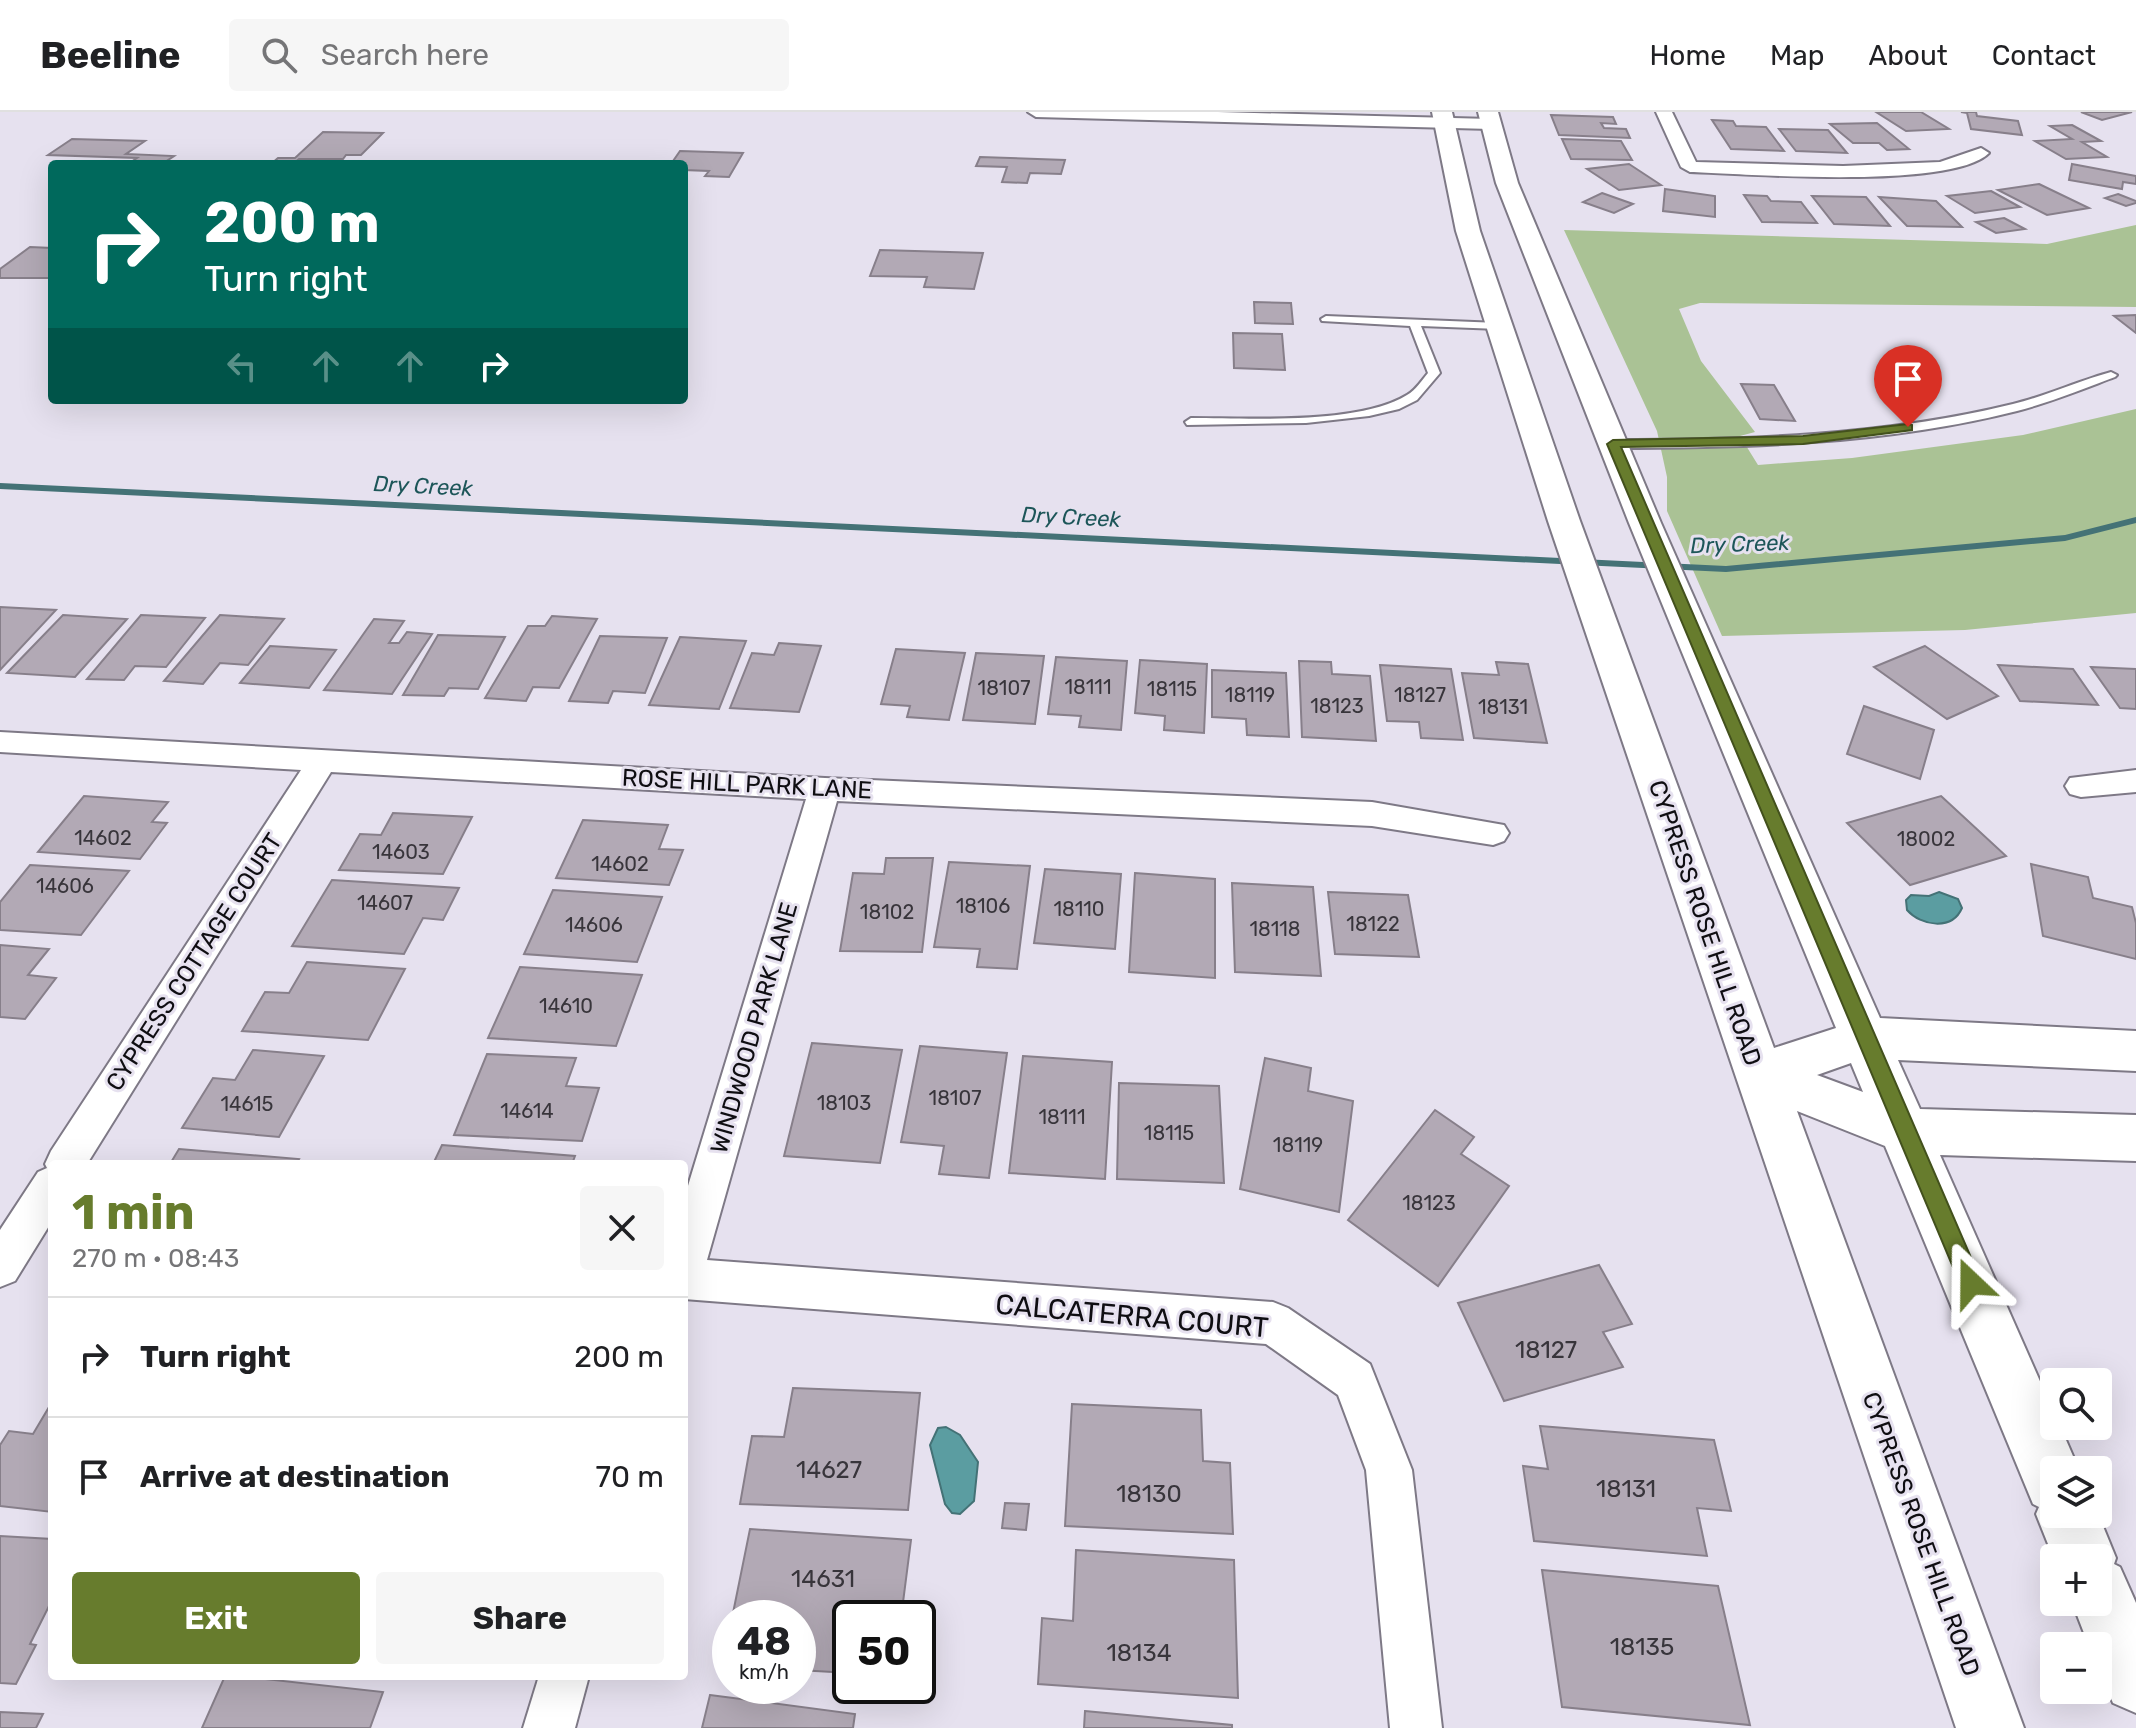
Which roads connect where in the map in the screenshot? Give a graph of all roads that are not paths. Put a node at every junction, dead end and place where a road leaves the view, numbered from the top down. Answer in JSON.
{"nodes":[{"id":1,"x":1036,"y":112,"type":"edge"},
{"id":2,"x":1664,"y":112,"type":"edge"},
{"id":3,"x":1444,"y":117,"type":"edge"},
{"id":4,"x":1489,"y":118,"type":"edge"},
{"id":5,"x":1981,"y":153,"type":"dead end"},
{"id":6,"x":1326,"y":319,"type":"dead end"},
{"id":7,"x":1414,"y":322,"type":"junction"},
{"id":8,"x":1499,"y":326,"type":"junction"},
{"id":9,"x":2111,"y":375,"type":"dead end"},
{"id":10,"x":1191,"y":422,"type":"dead end"},
{"id":11,"x":1613,"y":444,"type":"junction"},
{"id":12,"x":0,"y":742,"type":"edge"},
{"id":13,"x":323,"y":760,"type":"junction"},
{"id":14,"x":2136,"y":781,"type":"edge"},
{"id":15,"x":2081,"y":786,"type":"dead end"},
{"id":16,"x":825,"y":789,"type":"junction"},
{"id":17,"x":1493,"y":833,"type":"dead end"},
{"id":18,"x":1867,"y":1038,"type":"junction"},
{"id":19,"x":2136,"y":1051,"type":"edge"},
{"id":20,"x":1758,"y":1074,"type":"junction"},
{"id":21,"x":1906,"y":1131,"type":"junction"},
{"id":22,"x":2136,"y":1138,"type":"edge"},
{"id":23,"x":68,"y":1160,"type":"edge"},
{"id":24,"x":48,"y":1191,"type":"edge"},
{"id":25,"x":688,"y":1253,"type":"edge"},
{"id":26,"x":0,"y":1267,"type":"edge"},
{"id":27,"x":688,"y":1279,"type":"edge"},
{"id":28,"x":2043,"y":1456,"type":"edge"},
{"id":29,"x":2109,"y":1616,"type":"edge"},
{"id":30,"x":563,"y":1680,"type":"edge"},
{"id":31,"x":2136,"y":1680,"type":"edge"},
{"id":32,"x":549,"y":1728,"type":"edge"},
{"id":33,"x":1416,"y":1728,"type":"edge"},
{"id":34,"x":1990,"y":1728,"type":"edge"}],
"edges":[{"from":1,"to":3,"type":"street"},
{"from":2,"to":5,"type":"street"},
{"from":3,"to":4,"type":"street"},
{"from":3,"to":8,"type":"main road","name":"CYPRESS ROSE HILL ROAD"},
{"from":4,"to":11,"type":"main road"},
{"from":6,"to":7,"type":"lane"},
{"from":7,"to":8,"type":"lane"},
{"from":7,"to":10,"type":"lane"},
{"from":8,"to":20,"type":"main road","name":"CYPRESS ROSE HILL ROAD"},
{"from":9,"to":11,"type":"lane"},
{"from":11,"to":18,"type":"main road"},
{"from":12,"to":13,"type":"street","name":"ROSE HILL PARK LANE"},
{"from":13,"to":16,"type":"street","name":"ROSE HILL PARK LANE"},
{"from":13,"to":23,"type":"street","name":"CYPRESS COTTAGE COURT"},
{"from":14,"to":15,"type":"street"},
{"from":16,"to":17,"type":"street","name":"ROSE HILL PARK LANE"},
{"from":16,"to":25,"type":"street","name":"WINDWOOD PARK LANE"},
{"from":18,"to":19,"type":"main road"},
{"from":18,"to":20,"type":"main road"},
{"from":18,"to":21,"type":"main road"},
{"from":20,"to":21,"type":"main road"},
{"from":20,"to":34,"type":"main road","name":"CYPRESS ROSE HILL ROAD"},
{"from":21,"to":22,"type":"main road"},
{"from":21,"to":28,"type":"main road"},
{"from":24,"to":26,"type":"street"},
{"from":27,"to":33,"type":"street","name":"CALCATERRA COURT"},
{"from":29,"to":31,"type":"main road"},
{"from":30,"to":32,"type":"street"}]}
